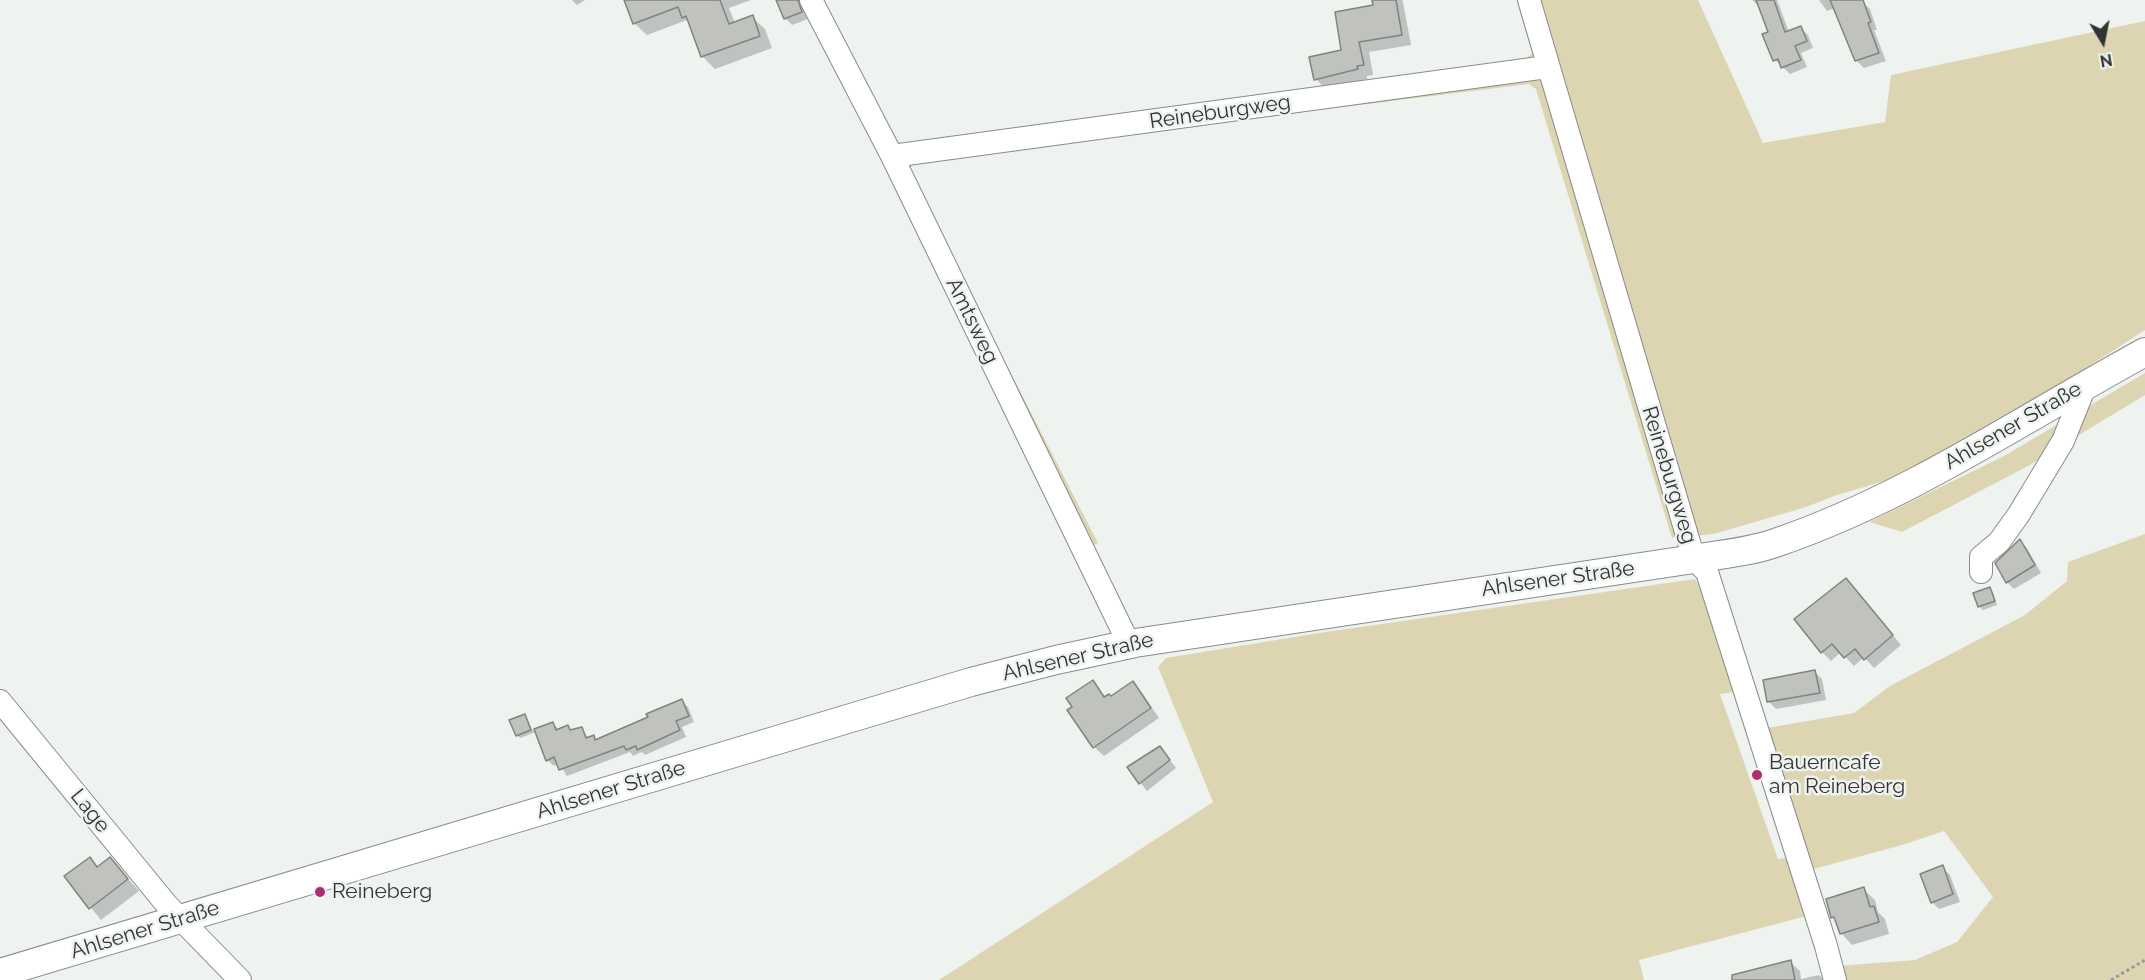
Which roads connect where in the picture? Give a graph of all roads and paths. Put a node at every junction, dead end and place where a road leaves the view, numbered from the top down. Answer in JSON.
{"nodes":[{"id":1,"x":811,"y":0,"type":"edge"},
{"id":2,"x":1528,"y":0,"type":"edge"},
{"id":3,"x":1547,"y":67,"type":"junction"},
{"id":4,"x":892,"y":156,"type":"junction"},
{"id":5,"x":2145,"y":352,"type":"edge"},
{"id":6,"x":2086,"y":384,"type":"junction"},
{"id":7,"x":1694,"y":559,"type":"junction"},
{"id":8,"x":1981,"y":572,"type":"dead end"},
{"id":9,"x":1129,"y":644,"type":"junction"},
{"id":10,"x":0,"y":701,"type":"edge"},
{"id":11,"x":180,"y":920,"type":"junction"},
{"id":12,"x":2145,"y":960,"type":"edge"},
{"id":13,"x":0,"y":973,"type":"edge"},
{"id":14,"x":240,"y":980,"type":"edge"},
{"id":15,"x":1835,"y":980,"type":"edge"},
{"id":16,"x":2111,"y":980,"type":"edge"}],
"edges":[{"from":1,"to":4,"type":"street","name":"Amtsweg"},
{"from":2,"to":3,"type":"street","name":"Reineburgweg"},
{"from":3,"to":4,"type":"street","name":"Reineburgweg"},
{"from":3,"to":7,"type":"street","name":"Reineburgweg"},
{"from":4,"to":9,"type":"street","name":"Amtsweg"},
{"from":5,"to":6,"type":"main road","name":"Ahlsener Straße"},
{"from":6,"to":7,"type":"main road","name":"Ahlsener Straße"},
{"from":6,"to":8,"type":"street"},
{"from":7,"to":9,"type":"main road","name":"Ahlsener Straße"},
{"from":7,"to":15,"type":"street","name":"Reineburgweg"},
{"from":9,"to":11,"type":"main road","name":"Ahlsener Straße"},
{"from":10,"to":11,"type":"street","name":"Lage"},
{"from":11,"to":13,"type":"main road","name":"Ahlsener Straße"},
{"from":11,"to":14,"type":"street","name":"Lage"},
{"from":12,"to":16,"type":"path"}]}
